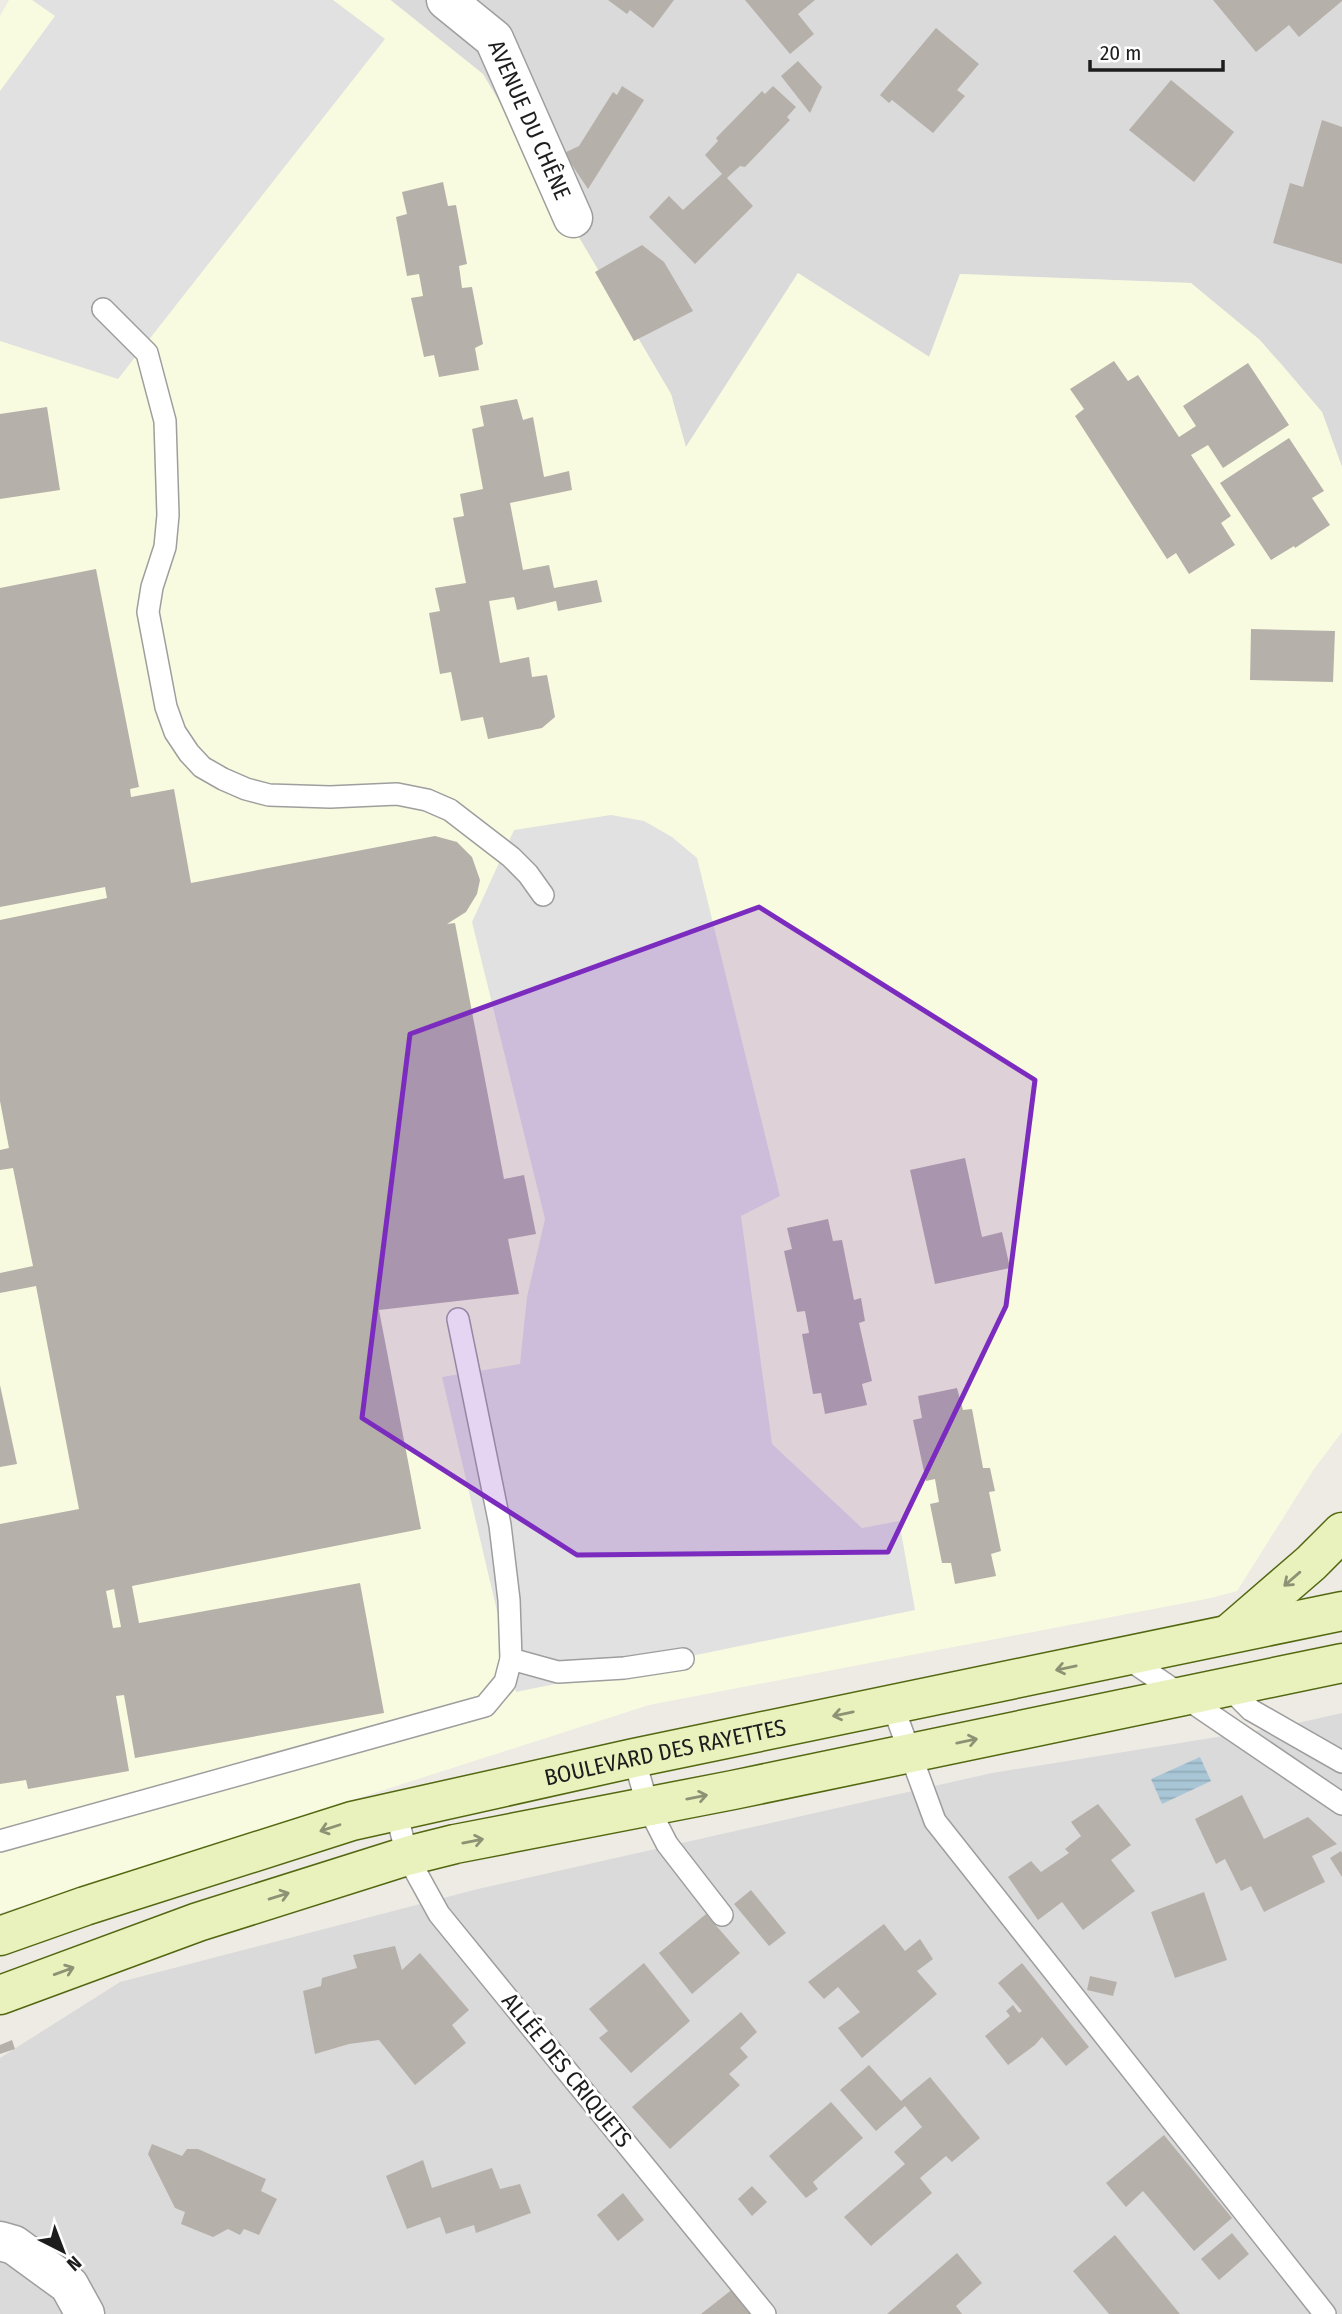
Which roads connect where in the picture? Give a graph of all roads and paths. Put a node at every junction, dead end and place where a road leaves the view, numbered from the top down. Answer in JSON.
{"nodes":[{"id":1,"x":446,"y":0,"type":"edge"},
{"id":2,"x":573,"y":218,"type":"dead end"},
{"id":3,"x":103,"y":309,"type":"dead end"},
{"id":4,"x":543,"y":895,"type":"dead end"},
{"id":5,"x":458,"y":1319,"type":"dead end"},
{"id":6,"x":1342,"y":1532,"type":"edge"},
{"id":7,"x":1342,"y":1611,"type":"edge"},
{"id":8,"x":1229,"y":1635,"type":"junction"},
{"id":9,"x":1342,"y":1642,"type":"edge"},
{"id":10,"x":1124,"y":1656,"type":"junction"},
{"id":11,"x":511,"y":1659,"type":"junction"},
{"id":12,"x":683,"y":1659,"type":"dead end"},
{"id":13,"x":1342,"y":1663,"type":"edge"},
{"id":14,"x":1284,"y":1675,"type":"junction"},
{"id":15,"x":1228,"y":1687,"type":"junction"},
{"id":16,"x":1184,"y":1696,"type":"junction"},
{"id":17,"x":892,"y":1704,"type":"junction"},
{"id":18,"x":908,"y":1753,"type":"junction"},
{"id":19,"x":634,"y":1758,"type":"junction"},
{"id":20,"x":1342,"y":1762,"type":"edge"},
{"id":21,"x":1342,"y":1804,"type":"edge"},
{"id":22,"x":648,"y":1807,"type":"junction"},
{"id":23,"x":396,"y":1811,"type":"junction"},
{"id":24,"x":0,"y":1841,"type":"edge"},
{"id":25,"x":407,"y":1856,"type":"junction"},
{"id":26,"x":85,"y":1906,"type":"junction"},
{"id":27,"x":722,"y":1915,"type":"dead end"},
{"id":28,"x":0,"y":1936,"type":"edge"},
{"id":29,"x":100,"y":1958,"type":"junction"},
{"id":30,"x":0,"y":1994,"type":"edge"},
{"id":31,"x":0,"y":2241,"type":"edge"},
{"id":32,"x":85,"y":2314,"type":"edge"},
{"id":33,"x":765,"y":2314,"type":"edge"},
{"id":34,"x":1325,"y":2314,"type":"edge"}],
"edges":[{"from":1,"to":2,"type":"street","name":"AVENUE DU CHÊNE"},
{"from":3,"to":4,"type":"lane"},
{"from":5,"to":11,"type":"lane"},
{"from":6,"to":8,"type":"main road","one_way":true},
{"from":7,"to":8,"type":"main road","name":"BOULEVARD DES RAYETTES"},
{"from":8,"to":10,"type":"main road","name":"BOULEVARD DES RAYETTES"},
{"from":9,"to":14,"type":"main road"},
{"from":10,"to":16,"type":"lane"},
{"from":10,"to":17,"type":"main road","name":"BOULEVARD DES RAYETTES","one_way":true},
{"from":11,"to":12,"type":"lane"},
{"from":11,"to":24,"type":"lane"},
{"from":13,"to":14,"type":"main road"},
{"from":14,"to":15,"type":"main road"},
{"from":15,"to":16,"type":"main road"},
{"from":15,"to":20,"type":"lane"},
{"from":18,"to":16,"type":"main road","one_way":true},
{"from":16,"to":21,"type":"lane"},
{"from":17,"to":18,"type":"lane"},
{"from":17,"to":19,"type":"main road","name":"BOULEVARD DES RAYETTES","one_way":true},
{"from":22,"to":18,"type":"main road","one_way":true},
{"from":18,"to":34,"type":"lane"},
{"from":19,"to":22,"type":"lane"},
{"from":19,"to":23,"type":"main road","name":"BOULEVARD DES RAYETTES"},
{"from":25,"to":22,"type":"main road","one_way":true},
{"from":22,"to":27,"type":"lane"},
{"from":23,"to":25,"type":"lane","name":"ALLÉE DES CRIQUETS"},
{"from":23,"to":26,"type":"main road","name":"BOULEVARD DES RAYETTES","one_way":true},
{"from":29,"to":25,"type":"main road","one_way":true},
{"from":25,"to":33,"type":"lane","name":"ALLÉE DES CRIQUETS"},
{"from":26,"to":28,"type":"main road","name":"BOULEVARD DES RAYETTES"},
{"from":26,"to":29,"type":"main road"},
{"from":30,"to":29,"type":"main road","one_way":true},
{"from":31,"to":32,"type":"street"}]}
